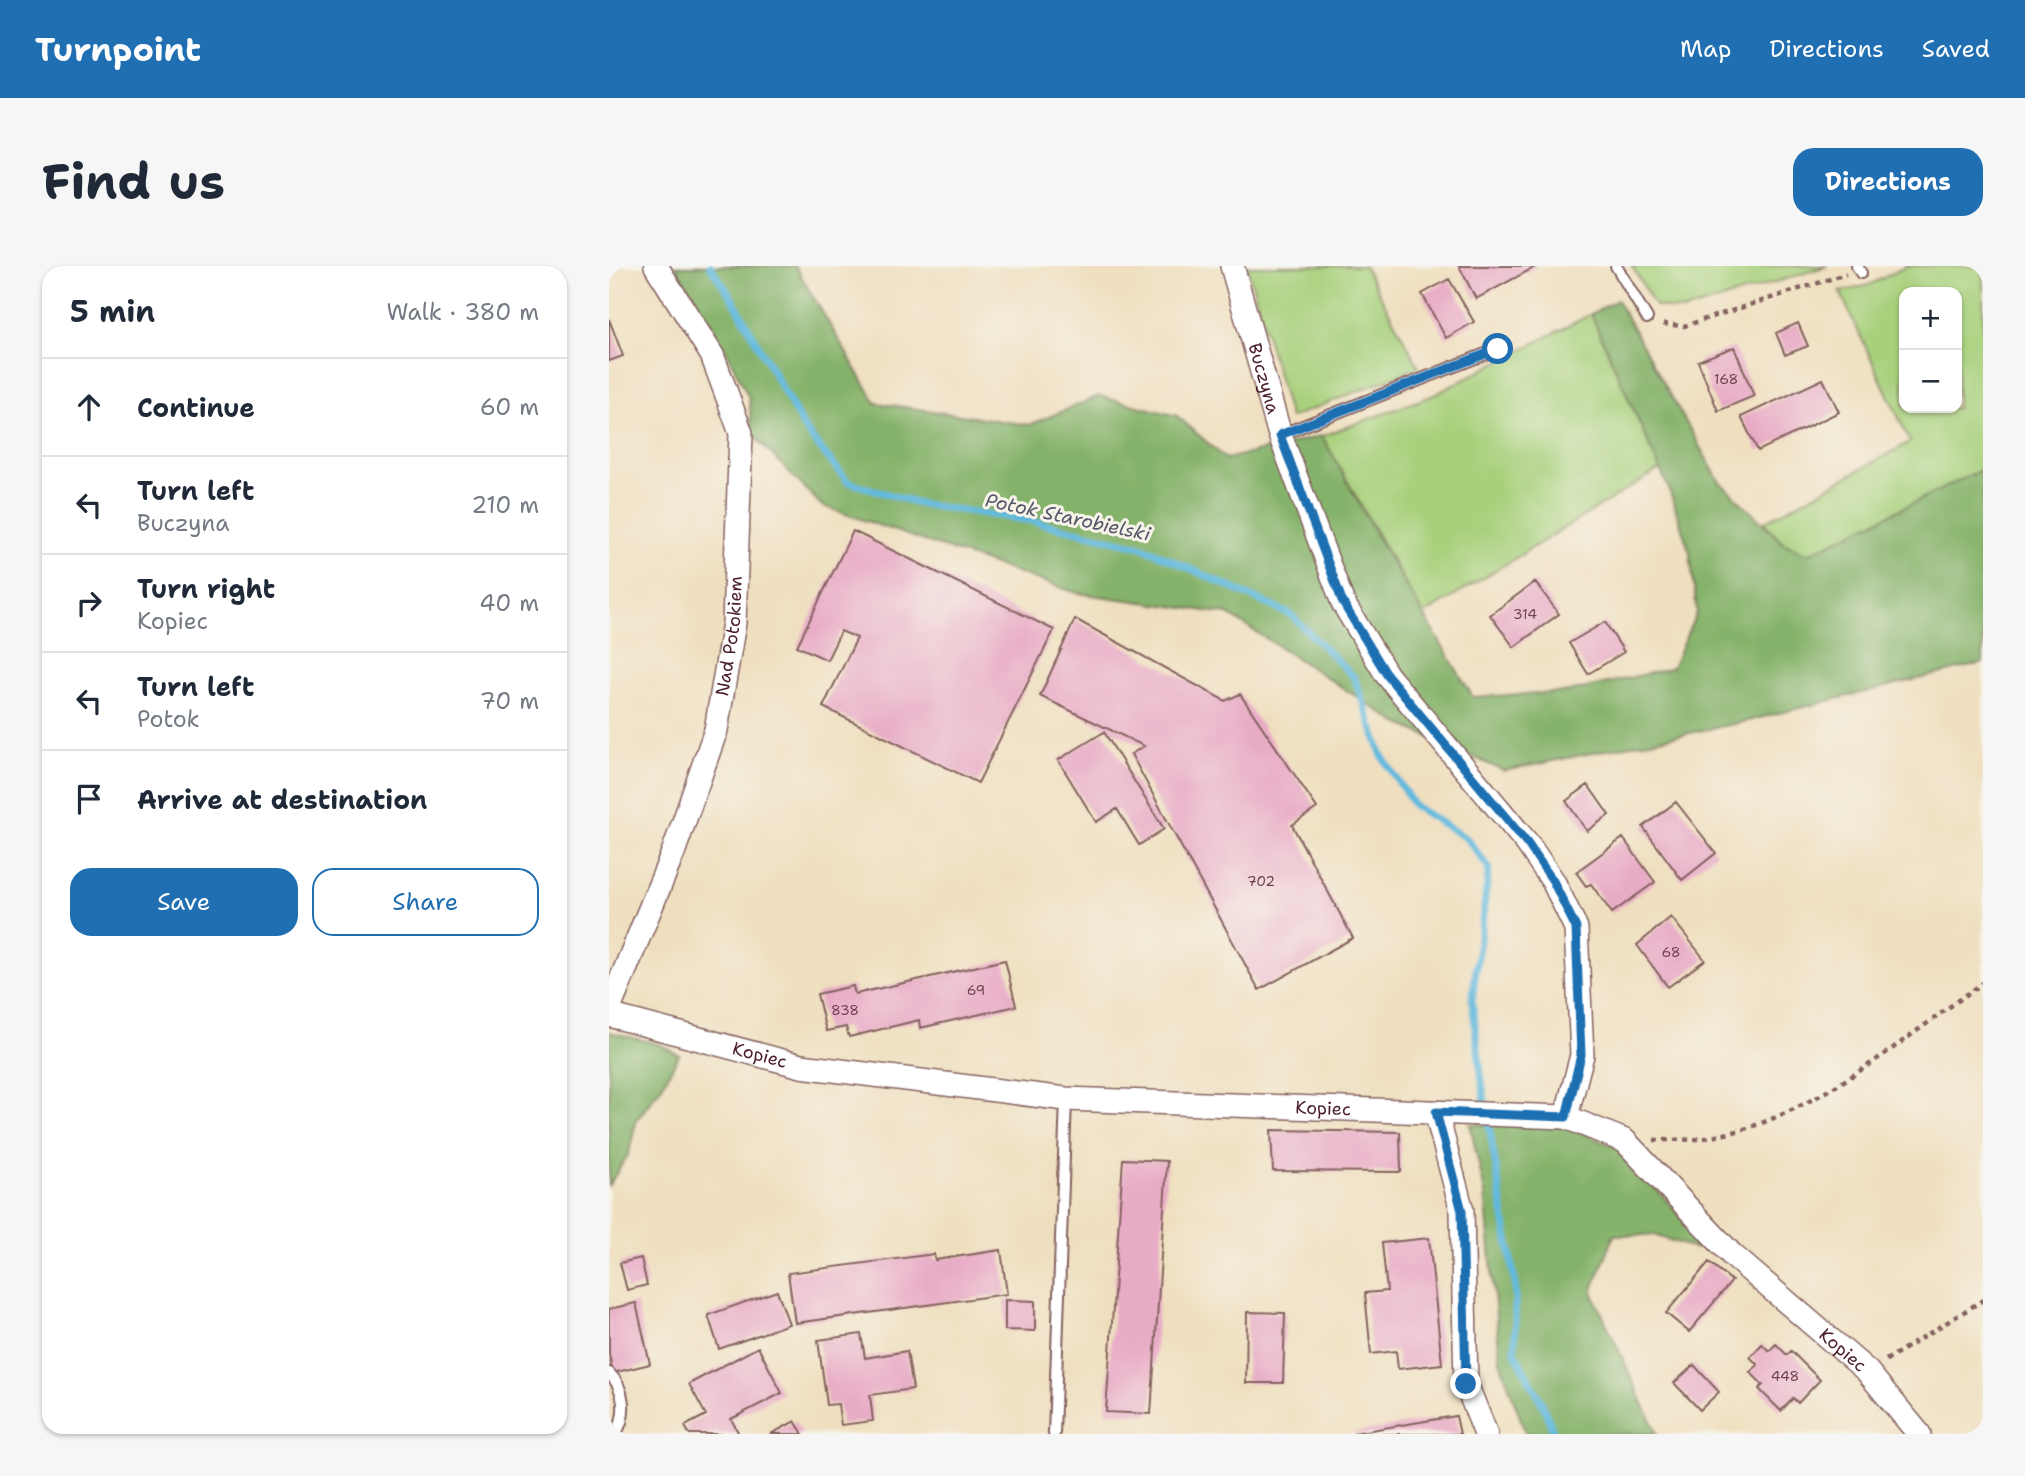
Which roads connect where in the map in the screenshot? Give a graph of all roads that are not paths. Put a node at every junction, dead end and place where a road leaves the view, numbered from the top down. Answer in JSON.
{"nodes":[{"id":1,"x":656,"y":266,"type":"edge"},
{"id":2,"x":1232,"y":266,"type":"edge"},
{"id":3,"x":1616,"y":266,"type":"edge"},
{"id":4,"x":1647,"y":318,"type":"road end"},
{"id":5,"x":1498,"y":349,"type":"dead end"},
{"id":6,"x":1280,"y":435,"type":"junction"},
{"id":7,"x":609,"y":1009,"type":"edge"},
{"id":8,"x":609,"y":1015,"type":"edge"},
{"id":9,"x":1066,"y":1099,"type":"junction"},
{"id":10,"x":1436,"y":1112,"type":"junction"},
{"id":11,"x":1566,"y":1117,"type":"junction"},
{"id":12,"x":609,"y":1373,"type":"edge"},
{"id":13,"x":615,"y":1434,"type":"edge"},
{"id":14,"x":1054,"y":1434,"type":"edge"},
{"id":15,"x":1486,"y":1434,"type":"edge"},
{"id":16,"x":1919,"y":1434,"type":"edge"}],
"edges":[{"from":1,"to":7,"type":"street","name":"Nad Potokiem"},
{"from":2,"to":6,"type":"street","name":"Buczyna"},
{"from":3,"to":4,"type":"lane"},
{"from":5,"to":6,"type":"lane"},
{"from":6,"to":11,"type":"street","name":"Buczyna"},
{"from":8,"to":9,"type":"street","name":"Kopiec"},
{"from":9,"to":10,"type":"street","name":"Kopiec"},
{"from":9,"to":14,"type":"lane"},
{"from":10,"to":11,"type":"street","name":"Kopiec"},
{"from":10,"to":15,"type":"street"},
{"from":11,"to":16,"type":"street","name":"Kopiec"},
{"from":12,"to":13,"type":"lane"}]}
